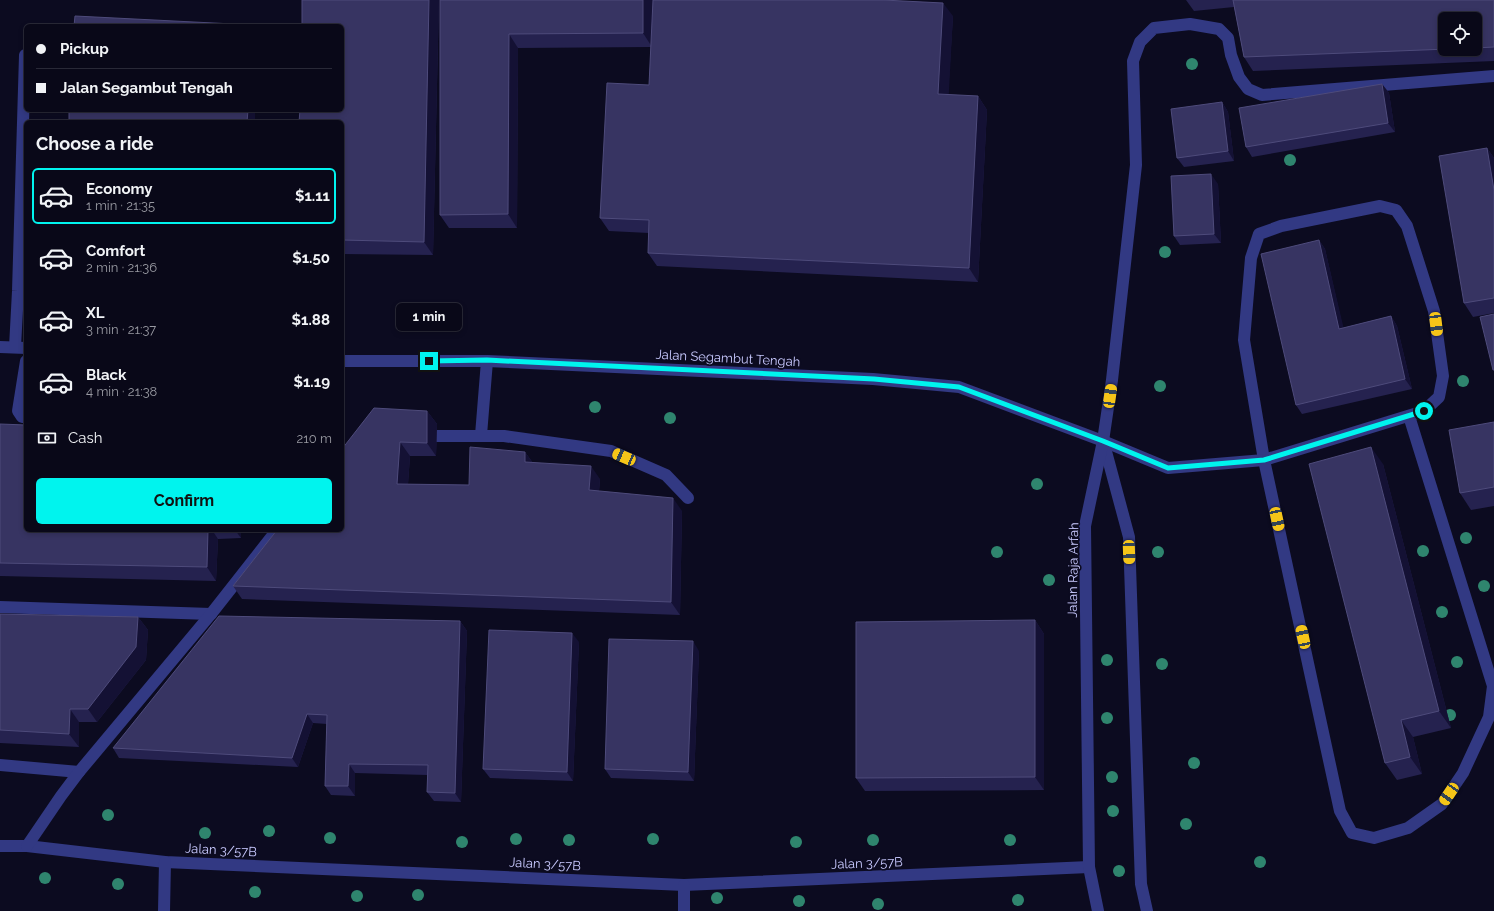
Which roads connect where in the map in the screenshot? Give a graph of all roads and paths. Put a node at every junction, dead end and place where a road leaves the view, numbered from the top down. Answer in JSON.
{"nodes":[{"id":1,"x":1494,"y":76,"type":"edge"},
{"id":2,"x":24,"y":89,"type":"edge"},
{"id":3,"x":0,"y":347,"type":"edge"},
{"id":4,"x":20,"y":348,"type":"edge"},
{"id":5,"x":487,"y":360,"type":"junction"},
{"id":6,"x":344,"y":361,"type":"edge"},
{"id":7,"x":24,"y":374,"type":"edge"},
{"id":8,"x":1409,"y":416,"type":"junction"},
{"id":9,"x":24,"y":417,"type":"edge"},
{"id":10,"x":437,"y":436,"type":"dead end"},
{"id":11,"x":480,"y":436,"type":"junction"},
{"id":12,"x":1103,"y":441,"type":"junction"},
{"id":13,"x":1264,"y":460,"type":"junction"},
{"id":14,"x":688,"y":498,"type":"dead end"},
{"id":15,"x":275,"y":532,"type":"edge"},
{"id":16,"x":0,"y":607,"type":"edge"},
{"id":17,"x":211,"y":614,"type":"junction"},
{"id":18,"x":0,"y":765,"type":"edge"},
{"id":19,"x":79,"y":772,"type":"junction"},
{"id":20,"x":0,"y":846,"type":"edge"},
{"id":21,"x":27,"y":846,"type":"junction"},
{"id":22,"x":165,"y":862,"type":"junction"},
{"id":23,"x":1089,"y":867,"type":"junction"},
{"id":24,"x":684,"y":884,"type":"junction"},
{"id":25,"x":164,"y":911,"type":"edge"},
{"id":26,"x":684,"y":911,"type":"edge"},
{"id":27,"x":1098,"y":911,"type":"edge"},
{"id":28,"x":1147,"y":911,"type":"edge"}],
"edges":[{"from":1,"to":12,"type":"street","name":"Jalan Raja Arfah"},
{"from":2,"to":4,"type":"street"},
{"from":3,"to":4,"type":"street"},
{"from":5,"to":6,"type":"street","name":"Jalan Segambut Tengah"},
{"from":5,"to":11,"type":"street"},
{"from":5,"to":12,"type":"street","name":"Jalan Segambut Tengah"},
{"from":7,"to":9,"type":"street"},
{"from":8,"to":13,"type":"street","name":"Jalan Segambut Tengah"},
{"from":8,"to":13,"type":"street","name":"Jalan Segambut Tengah"},
{"from":8,"to":13,"type":"street"},
{"from":10,"to":11,"type":"street"},
{"from":11,"to":14,"type":"street"},
{"from":12,"to":13,"type":"street","name":"Jalan Segambut Tengah"},
{"from":12,"to":23,"type":"street","name":"Jalan Raja Arfah"},
{"from":12,"to":28,"type":"street"},
{"from":15,"to":17,"type":"street"},
{"from":16,"to":17,"type":"street"},
{"from":17,"to":19,"type":"street"},
{"from":18,"to":19,"type":"street"},
{"from":19,"to":21,"type":"street"},
{"from":20,"to":21,"type":"street","name":"Jalan 3/57B"},
{"from":21,"to":22,"type":"street","name":"Jalan 3/57B"},
{"from":22,"to":24,"type":"street","name":"Jalan 3/57B"},
{"from":22,"to":25,"type":"street"},
{"from":23,"to":24,"type":"street","name":"Jalan 3/57B"},
{"from":23,"to":27,"type":"street","name":"Jalan Raja Arfah"},
{"from":24,"to":26,"type":"street"}]}
